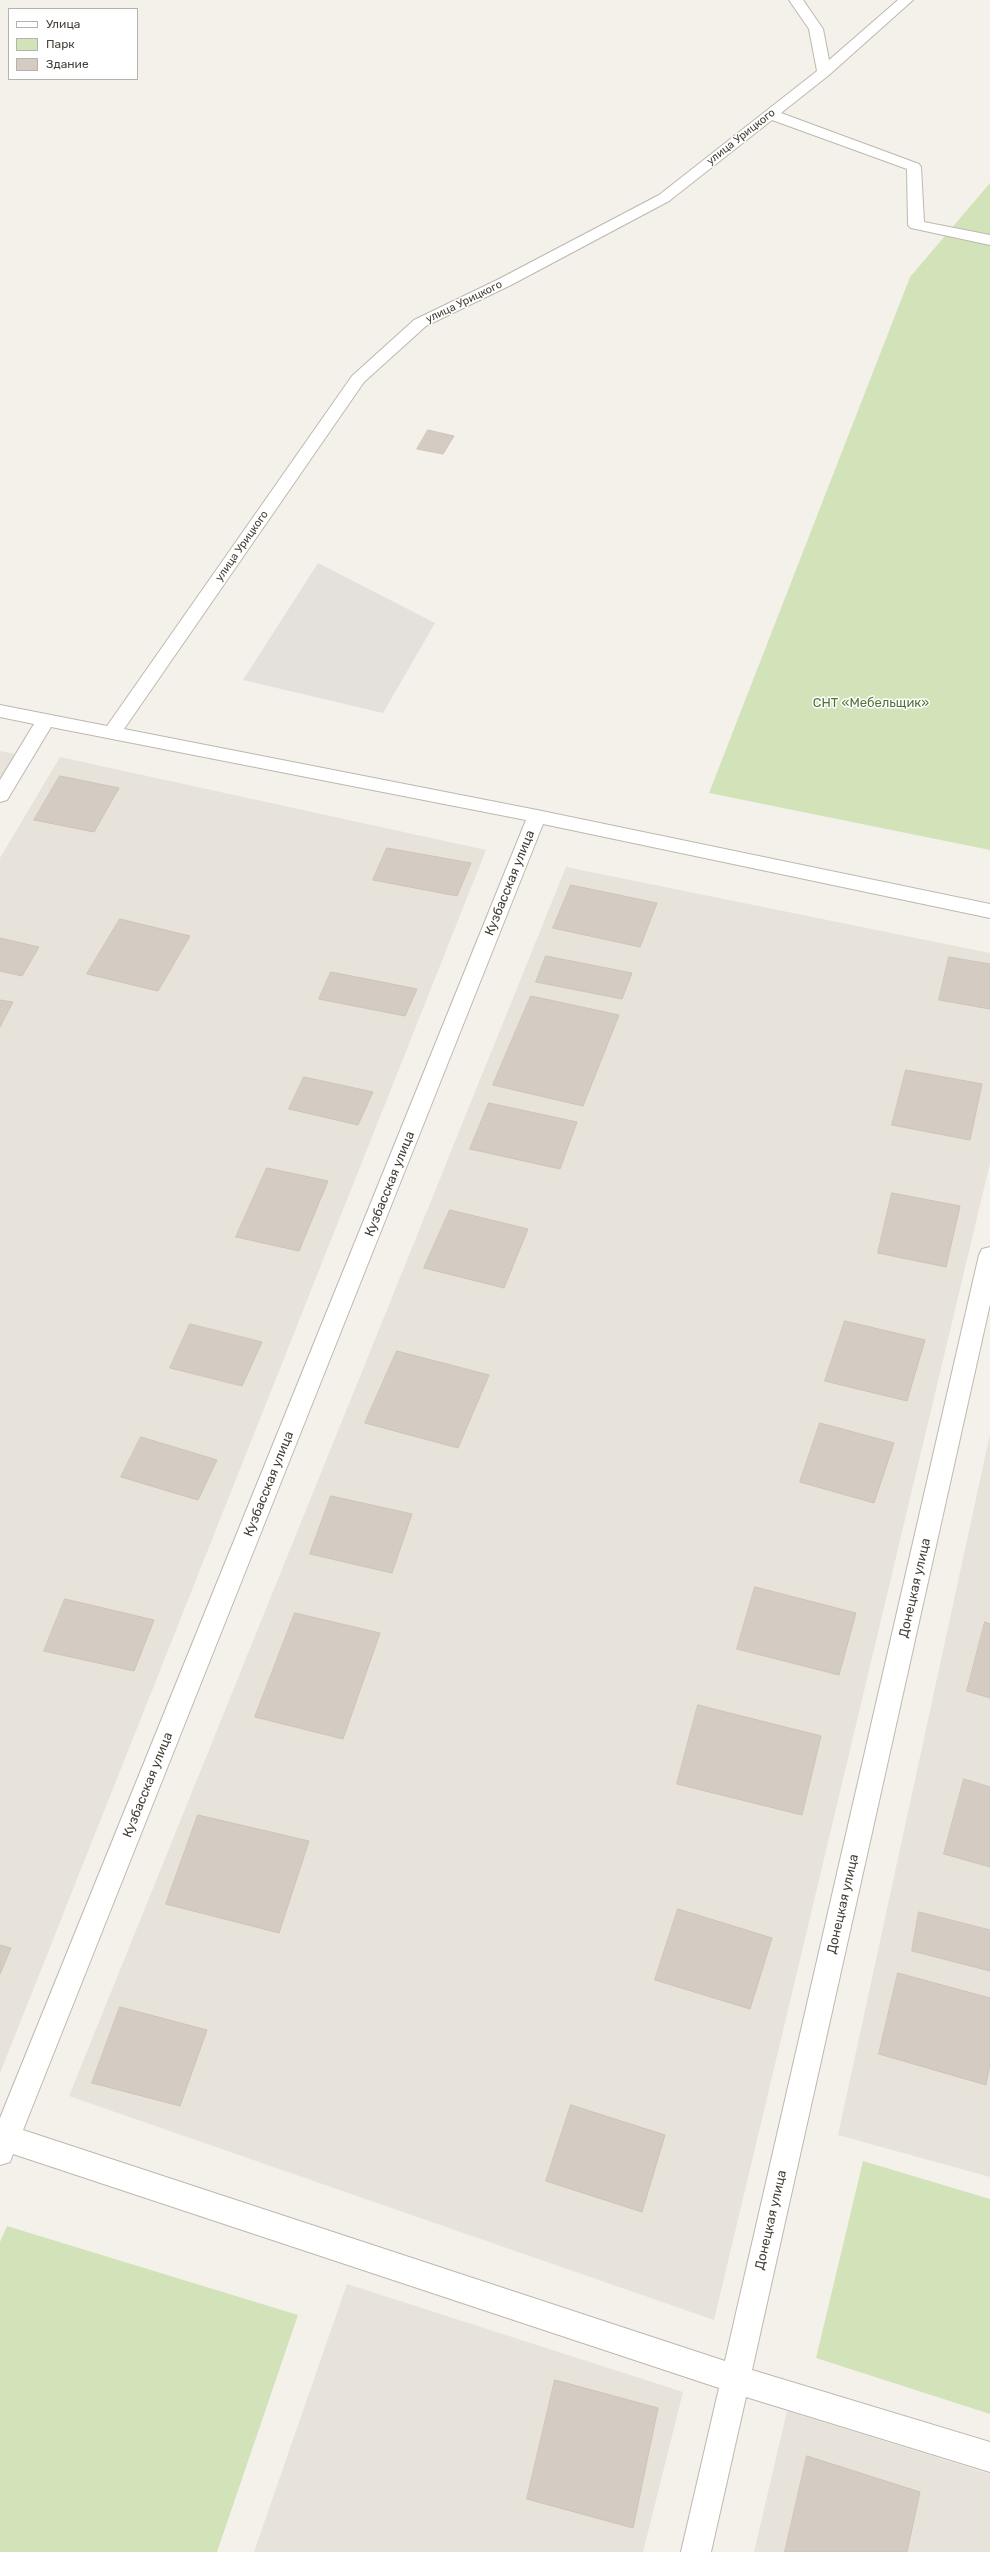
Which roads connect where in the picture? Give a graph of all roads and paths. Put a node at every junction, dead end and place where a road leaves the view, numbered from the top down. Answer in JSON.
{"nodes":[{"id":1,"x":796,"y":0,"type":"edge"},
{"id":2,"x":906,"y":0,"type":"edge"},
{"id":3,"x":824,"y":72,"type":"junction"},
{"id":4,"x":770,"y":114,"type":"junction"},
{"id":5,"x":990,"y":240,"type":"edge"},
{"id":6,"x":0,"y":711,"type":"edge"},
{"id":7,"x":46,"y":720,"type":"junction"},
{"id":8,"x":112,"y":732,"type":"junction"},
{"id":9,"x":0,"y":796,"type":"edge"},
{"id":10,"x":537,"y":816,"type":"junction"},
{"id":11,"x":990,"y":911,"type":"edge"},
{"id":12,"x":990,"y":1255,"type":"edge"},
{"id":13,"x":2,"y":2142,"type":"edge"},
{"id":14,"x":735,"y":2379,"type":"junction"},
{"id":15,"x":990,"y":2457,"type":"edge"},
{"id":16,"x":696,"y":2552,"type":"edge"}],
"edges":[{"from":1,"to":3,"type":"street"},
{"from":2,"to":3,"type":"street","name":"улица Урицкого"},
{"from":3,"to":4,"type":"street","name":"улица Урицкого"},
{"from":4,"to":5,"type":"street"},
{"from":4,"to":8,"type":"street","name":"улица Урицкого"},
{"from":6,"to":7,"type":"street"},
{"from":7,"to":8,"type":"street"},
{"from":7,"to":9,"type":"street"},
{"from":8,"to":10,"type":"street"},
{"from":10,"to":11,"type":"street"},
{"from":10,"to":13,"type":"street","name":"Кузбасская улица"},
{"from":12,"to":14,"type":"street","name":"Донецкая улица"},
{"from":13,"to":14,"type":"street"},
{"from":14,"to":15,"type":"street"},
{"from":14,"to":16,"type":"street","name":"Донецкая улица"}]}
